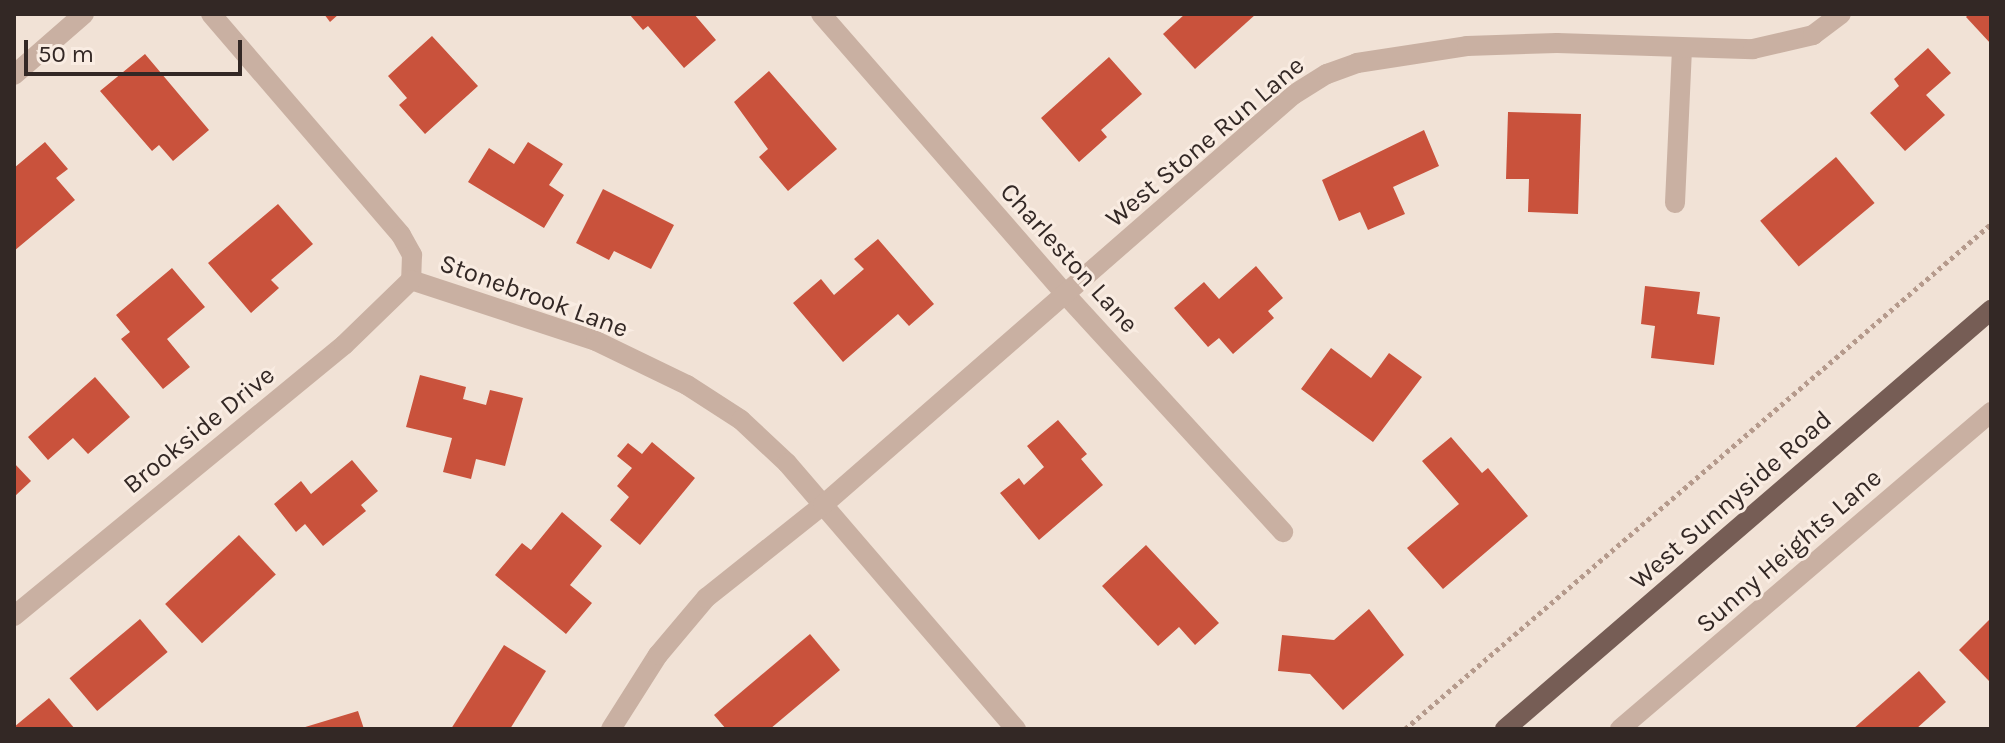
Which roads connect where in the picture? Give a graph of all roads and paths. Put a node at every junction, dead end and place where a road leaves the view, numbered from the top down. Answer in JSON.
{"nodes":[{"id":1,"x":84,"y":14,"type":"edge"},
{"id":2,"x":211,"y":14,"type":"edge"},
{"id":3,"x":821,"y":14,"type":"edge"},
{"id":4,"x":1841,"y":14,"type":"edge"},
{"id":5,"x":1682,"y":50,"type":"junction"},
{"id":6,"x":14,"y":75,"type":"edge"},
{"id":7,"x":1675,"y":203,"type":"dead end"},
{"id":8,"x":1991,"y":224,"type":"edge"},
{"id":9,"x":411,"y":280,"type":"junction"},
{"id":10,"x":1065,"y":294,"type":"junction"},
{"id":11,"x":1991,"y":310,"type":"edge"},
{"id":12,"x":1991,"y":412,"type":"edge"},
{"id":13,"x":823,"y":505,"type":"junction"},
{"id":14,"x":1283,"y":532,"type":"dead end"},
{"id":15,"x":14,"y":616,"type":"edge"},
{"id":16,"x":611,"y":729,"type":"edge"},
{"id":17,"x":1016,"y":729,"type":"edge"},
{"id":18,"x":1405,"y":729,"type":"edge"},
{"id":19,"x":1506,"y":729,"type":"edge"},
{"id":20,"x":1620,"y":729,"type":"edge"}],
"edges":[{"from":1,"to":6,"type":"street"},
{"from":2,"to":9,"type":"street","name":"Stonebrook Lane"},
{"from":3,"to":10,"type":"street","name":"Charleston Lane"},
{"from":4,"to":5,"type":"street","name":"West Stone Run Lane"},
{"from":5,"to":7,"type":"street"},
{"from":5,"to":10,"type":"street","name":"West Stone Run Lane"},
{"from":8,"to":18,"type":"path"},
{"from":9,"to":13,"type":"street","name":"Stonebrook Lane"},
{"from":9,"to":15,"type":"street","name":"Brookside Drive"},
{"from":10,"to":13,"type":"street","name":"West Stone Run Lane"},
{"from":10,"to":14,"type":"street","name":"Charleston Lane"},
{"from":11,"to":19,"type":"main road","name":"West Sunnyside Road"},
{"from":12,"to":20,"type":"street","name":"Sunny Heights Lane"},
{"from":13,"to":16,"type":"street","name":"West Stone Run Lane"},
{"from":13,"to":17,"type":"street","name":"Stonebrook Lane"}]}
